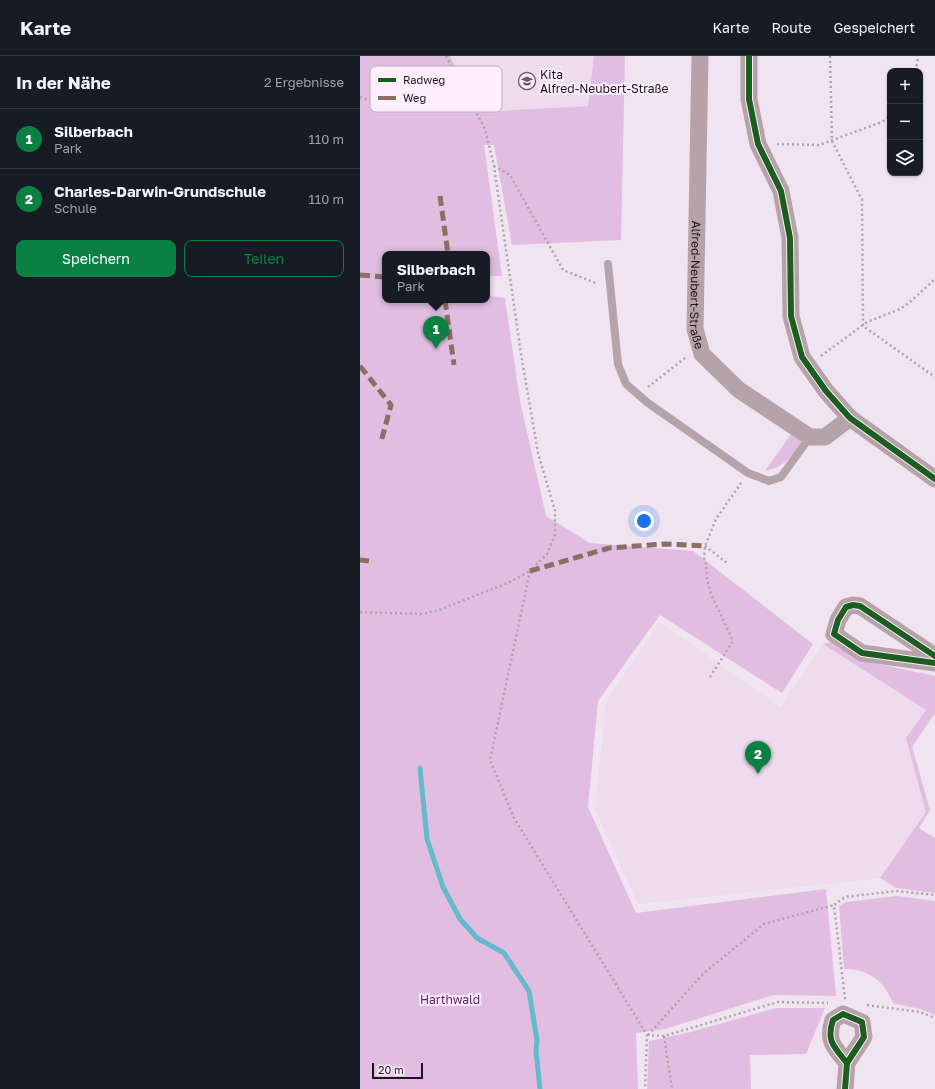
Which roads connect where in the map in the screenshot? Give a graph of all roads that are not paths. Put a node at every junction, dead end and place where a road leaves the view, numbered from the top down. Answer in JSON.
{"nodes":[{"id":1,"x":700,"y":56,"type":"edge"},
{"id":2,"x":749,"y":56,"type":"edge"},
{"id":3,"x":608,"y":264,"type":"dead end"},
{"id":4,"x":850,"y":418,"type":"junction"},
{"id":5,"x":810,"y":438,"type":"junction"},
{"id":6,"x":935,"y":479,"type":"edge"},
{"id":7,"x":935,"y":656,"type":"edge"},
{"id":8,"x":935,"y":663,"type":"edge"},
{"id":9,"x":847,"y":1063,"type":"dead end"},
{"id":10,"x":845,"y":1089,"type":"edge"}],
"edges":[{"from":1,"to":5,"type":"street","name":"Alfred-Neubert-Straße"},
{"from":2,"to":4,"type":"street"},
{"from":3,"to":5,"type":"lane"},
{"from":4,"to":5,"type":"street"},
{"from":4,"to":6,"type":"street"},
{"from":7,"to":8,"type":"street"},
{"from":9,"to":10,"type":"street"}]}
